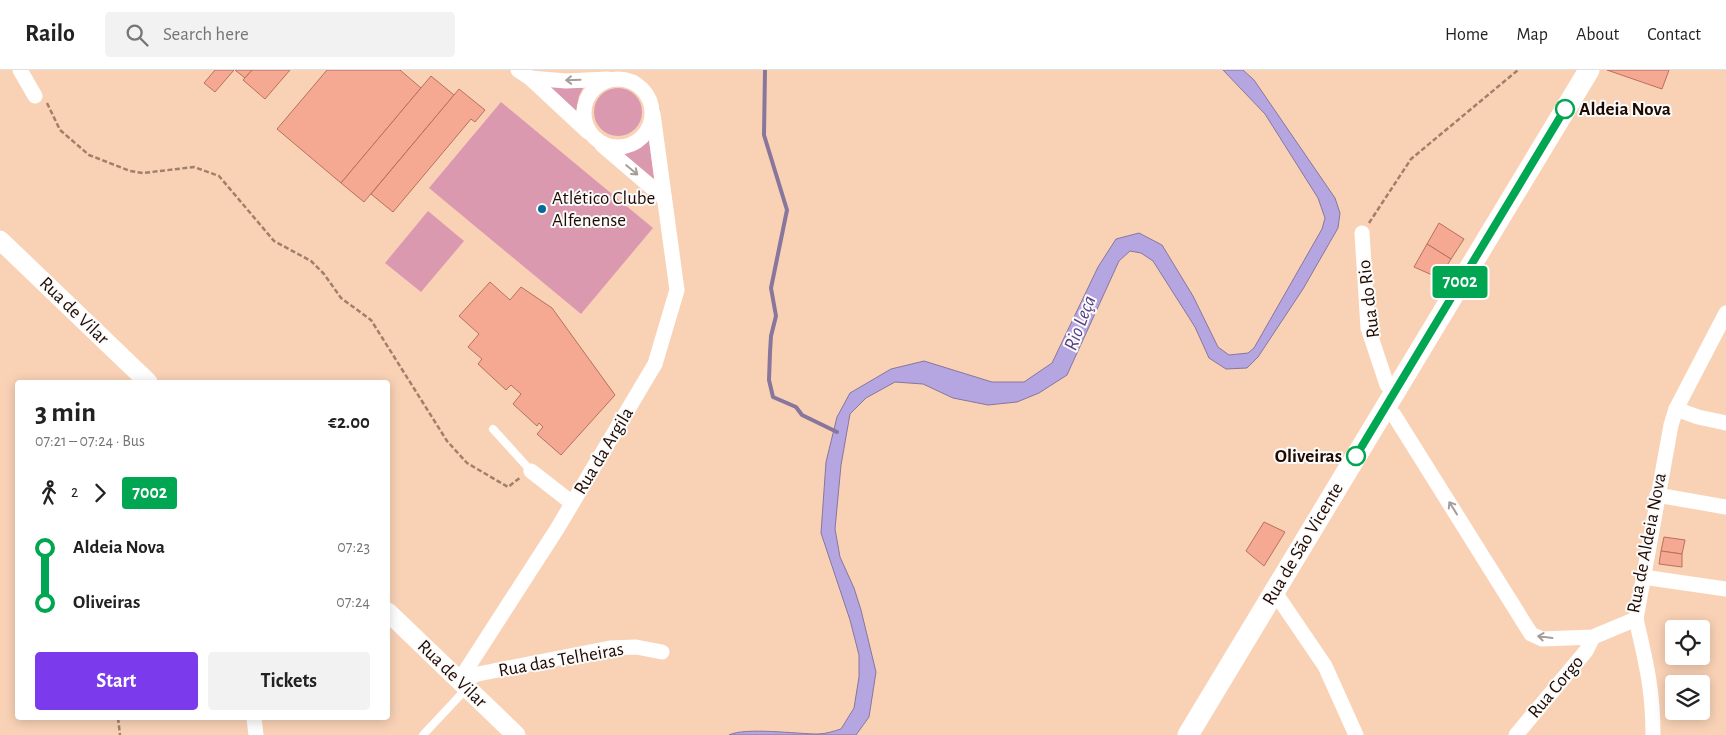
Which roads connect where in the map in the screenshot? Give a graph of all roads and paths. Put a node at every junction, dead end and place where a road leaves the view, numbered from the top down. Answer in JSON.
{"nodes":[{"id":1,"x":20,"y":70,"type":"edge"},
{"id":2,"x":1518,"y":70,"type":"edge"},
{"id":3,"x":1588,"y":70,"type":"edge"},
{"id":4,"x":524,"y":74,"type":"edge"},
{"id":5,"x":617,"y":78,"type":"junction"},
{"id":6,"x":35,"y":96,"type":"joint"},
{"id":7,"x":652,"y":114,"type":"junction"},
{"id":8,"x":595,"y":138,"type":"junction"},
{"id":9,"x":664,"y":198,"type":"junction"},
{"id":10,"x":1362,"y":233,"type":"joint"},
{"id":11,"x":0,"y":240,"type":"edge"},
{"id":12,"x":1726,"y":313,"type":"edge"},
{"id":13,"x":146,"y":380,"type":"edge"},
{"id":14,"x":1395,"y":389,"type":"junction"},
{"id":15,"x":1383,"y":409,"type":"junction"},
{"id":16,"x":1676,"y":409,"type":"junction"},
{"id":17,"x":1726,"y":423,"type":"edge"},
{"id":18,"x":493,"y":429,"type":"dead end"},
{"id":19,"x":530,"y":471,"type":"junction"},
{"id":20,"x":1657,"y":495,"type":"junction"},
{"id":21,"x":572,"y":503,"type":"junction"},
{"id":22,"x":1726,"y":507,"type":"edge"},
{"id":23,"x":1644,"y":577,"type":"junction"},
{"id":24,"x":1726,"y":589,"type":"edge"},
{"id":25,"x":1274,"y":591,"type":"junction"},
{"id":26,"x":390,"y":619,"type":"edge"},
{"id":27,"x":1636,"y":619,"type":"junction"},
{"id":28,"x":1593,"y":636,"type":"junction"},
{"id":29,"x":662,"y":652,"type":"dead end"},
{"id":30,"x":463,"y":685,"type":"junction"},
{"id":31,"x":118,"y":720,"type":"edge"},
{"id":32,"x":254,"y":720,"type":"edge"},
{"id":33,"x":120,"y":735,"type":"edge"},
{"id":34,"x":256,"y":735,"type":"edge"},
{"id":35,"x":423,"y":735,"type":"edge"},
{"id":36,"x":516,"y":735,"type":"edge"},
{"id":37,"x":1188,"y":735,"type":"edge"},
{"id":38,"x":1356,"y":735,"type":"edge"},
{"id":39,"x":1516,"y":735,"type":"edge"},
{"id":40,"x":1654,"y":735,"type":"edge"}],
"edges":[{"from":1,"to":6,"type":"street"},
{"from":2,"to":10,"type":"path"},
{"from":3,"to":14,"type":"main road","name":"Rua de São Vicente"},
{"from":5,"to":4,"type":"street","name":"Rua da Argila","one_way":true},
{"from":4,"to":8,"type":"street","name":"Rua da Argila"},
{"from":5,"to":7,"type":"street","name":"Rua da Argila"},
{"from":5,"to":8,"type":"street"},
{"from":6,"to":19,"type":"path"},
{"from":7,"to":8,"type":"street"},
{"from":7,"to":9,"type":"street","name":"Rua da Argila"},
{"from":8,"to":9,"type":"street","name":"Rua da Argila","one_way":true},
{"from":9,"to":21,"type":"street","name":"Rua da Argila"},
{"from":10,"to":14,"type":"street","name":"Rua do Rio"},
{"from":11,"to":13,"type":"street","name":"Rua de Vilar"},
{"from":12,"to":16,"type":"street","name":"Rua de Aldeia Nova"},
{"from":14,"to":15,"type":"main road","name":"Rua de São Vicente"},
{"from":15,"to":25,"type":"main road","name":"Rua de São Vicente"},
{"from":28,"to":15,"type":"street","name":"Rua de Aldeia Nova","one_way":true},
{"from":16,"to":17,"type":"street"},
{"from":16,"to":20,"type":"street","name":"Rua de Aldeia Nova"},
{"from":18,"to":19,"type":"lane"},
{"from":19,"to":21,"type":"street"},
{"from":20,"to":22,"type":"street"},
{"from":20,"to":23,"type":"street","name":"Rua de Aldeia Nova"},
{"from":21,"to":30,"type":"street","name":"Rua da Argila"},
{"from":23,"to":24,"type":"street"},
{"from":23,"to":27,"type":"street","name":"Rua de Aldeia Nova"},
{"from":25,"to":37,"type":"main road","name":"Rua de São Vicente"},
{"from":25,"to":38,"type":"street"},
{"from":26,"to":30,"type":"street","name":"Rua de Vilar"},
{"from":27,"to":28,"type":"street","name":"Rua de Aldeia Nova"},
{"from":27,"to":40,"type":"street"},
{"from":28,"to":39,"type":"street","name":"Rua Corgo"},
{"from":29,"to":30,"type":"street","name":"Rua das Telheiras"},
{"from":30,"to":35,"type":"lane"},
{"from":30,"to":36,"type":"street","name":"Rua de Vilar"},
{"from":31,"to":33,"type":"path"},
{"from":32,"to":34,"type":"street"}]}
